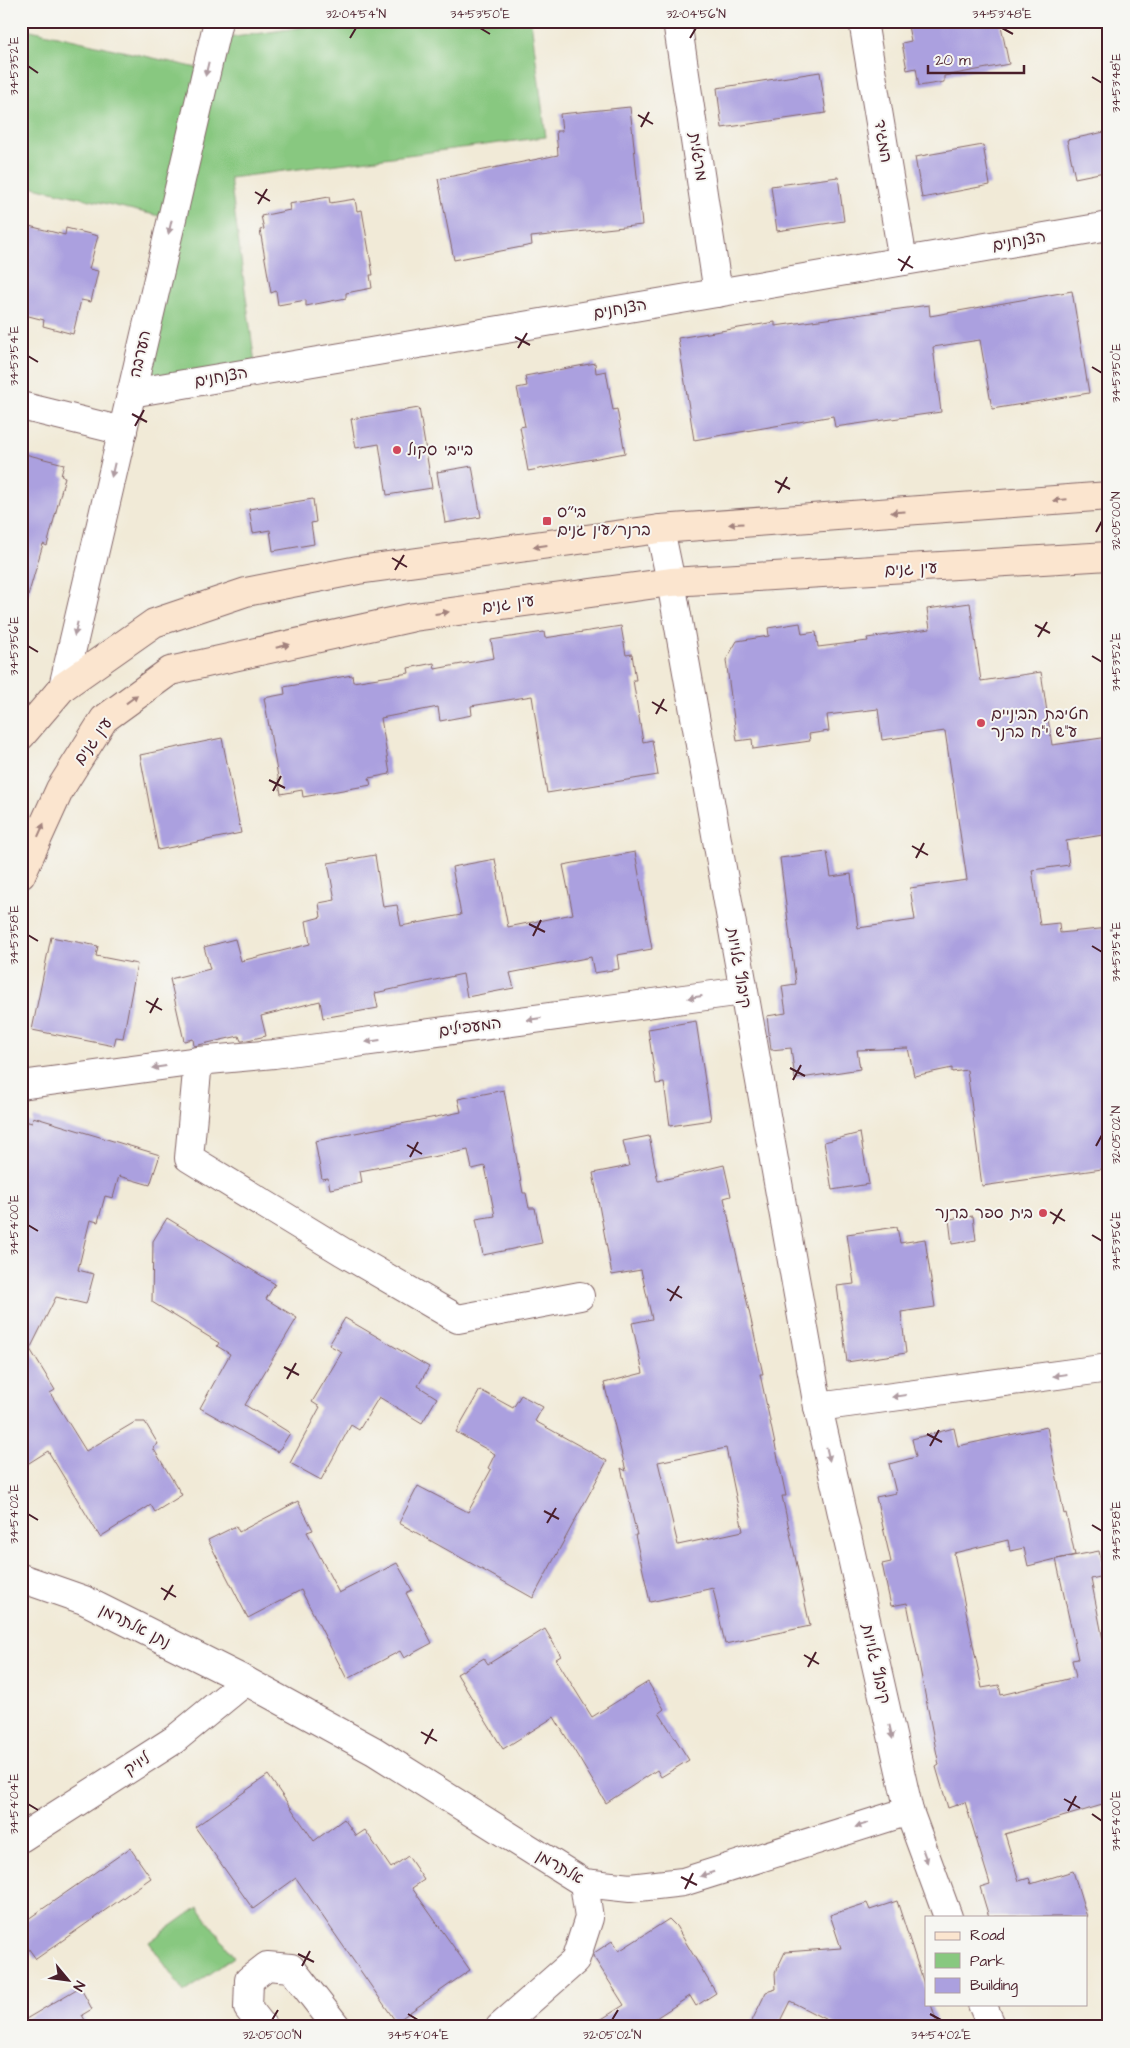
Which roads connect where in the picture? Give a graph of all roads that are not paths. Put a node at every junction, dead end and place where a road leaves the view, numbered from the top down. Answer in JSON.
{"nodes":[{"id":1,"x":218,"y":21,"type":"edge"},
{"id":2,"x":677,"y":21,"type":"edge"},
{"id":3,"x":863,"y":21,"type":"edge"},
{"id":4,"x":1109,"y":226,"type":"edge"},
{"id":5,"x":903,"y":261,"type":"junction"},
{"id":6,"x":718,"y":293,"type":"junction"},
{"id":7,"x":131,"y":393,"type":"junction"},
{"id":8,"x":21,"y":406,"type":"edge"},
{"id":9,"x":122,"y":432,"type":"junction"},
{"id":10,"x":1109,"y":496,"type":"edge"},
{"id":11,"x":660,"y":529,"type":"junction"},
{"id":12,"x":1109,"y":556,"type":"edge"},
{"id":13,"x":671,"y":582,"type":"junction"},
{"id":14,"x":63,"y":687,"type":"junction"},
{"id":15,"x":21,"y":736,"type":"edge"},
{"id":16,"x":21,"y":875,"type":"edge"},
{"id":17,"x":743,"y":991,"type":"junction"},
{"id":18,"x":198,"y":1062,"type":"junction"},
{"id":19,"x":21,"y":1085,"type":"edge"},
{"id":20,"x":580,"y":1296,"type":"dead end"},
{"id":21,"x":1109,"y":1368,"type":"edge"},
{"id":22,"x":818,"y":1407,"type":"junction"},
{"id":23,"x":21,"y":1578,"type":"edge"},
{"id":24,"x":246,"y":1681,"type":"junction"},
{"id":25,"x":909,"y":1811,"type":"junction"},
{"id":26,"x":21,"y":1838,"type":"edge"},
{"id":27,"x":584,"y":1883,"type":"junction"},
{"id":28,"x":948,"y":1916,"type":"edge"},
{"id":29,"x":983,"y":2006,"type":"edge"},
{"id":30,"x":263,"y":2027,"type":"edge"},
{"id":31,"x":337,"y":2027,"type":"edge"},
{"id":32,"x":500,"y":2027,"type":"edge"},
{"id":33,"x":992,"y":2027,"type":"edge"}],
"edges":[{"from":1,"to":7,"type":"street","name":"הערבה","one_way":true},
{"from":2,"to":6,"type":"street","name":"מרגלית"},
{"from":3,"to":5,"type":"street","name":"המגיד"},
{"from":4,"to":5,"type":"street","name":"הצנחנים"},
{"from":5,"to":6,"type":"street","name":"הצנחנים"},
{"from":6,"to":7,"type":"street","name":"הצנחנים"},
{"from":7,"to":9,"type":"street","name":"הערבה"},
{"from":8,"to":9,"type":"street"},
{"from":9,"to":14,"type":"street","name":"הערבה","one_way":true},
{"from":10,"to":11,"type":"main road","one_way":true},
{"from":11,"to":13,"type":"street","name":"קיבוץ גלויות"},
{"from":11,"to":14,"type":"main road","one_way":true},
{"from":12,"to":13,"type":"main road","name":"עין גנים"},
{"from":16,"to":13,"type":"main road","name":"עין גנים","one_way":true},
{"from":13,"to":17,"type":"street","name":"קיבוץ גלויות"},
{"from":14,"to":15,"type":"main road"},
{"from":17,"to":18,"type":"street","name":"המעפילים","one_way":true},
{"from":17,"to":22,"type":"street","name":"קיבוץ גלויות"},
{"from":18,"to":19,"type":"street","name":"המעפילים","one_way":true},
{"from":18,"to":20,"type":"street"},
{"from":21,"to":22,"type":"street","one_way":true},
{"from":22,"to":25,"type":"street","name":"קיבוץ גלויות","one_way":true},
{"from":23,"to":24,"type":"street","name":"נתן אלתרמן"},
{"from":24,"to":26,"type":"street","name":"ליויק"},
{"from":24,"to":27,"type":"street","name":"אלתרמן"},
{"from":25,"to":27,"type":"street","name":"אלתרמן","one_way":true},
{"from":25,"to":28,"type":"street","name":"קיבוץ גלויות","one_way":true},
{"from":27,"to":32,"type":"street"},
{"from":29,"to":33,"type":"street"},
{"from":30,"to":31,"type":"street"}]}
